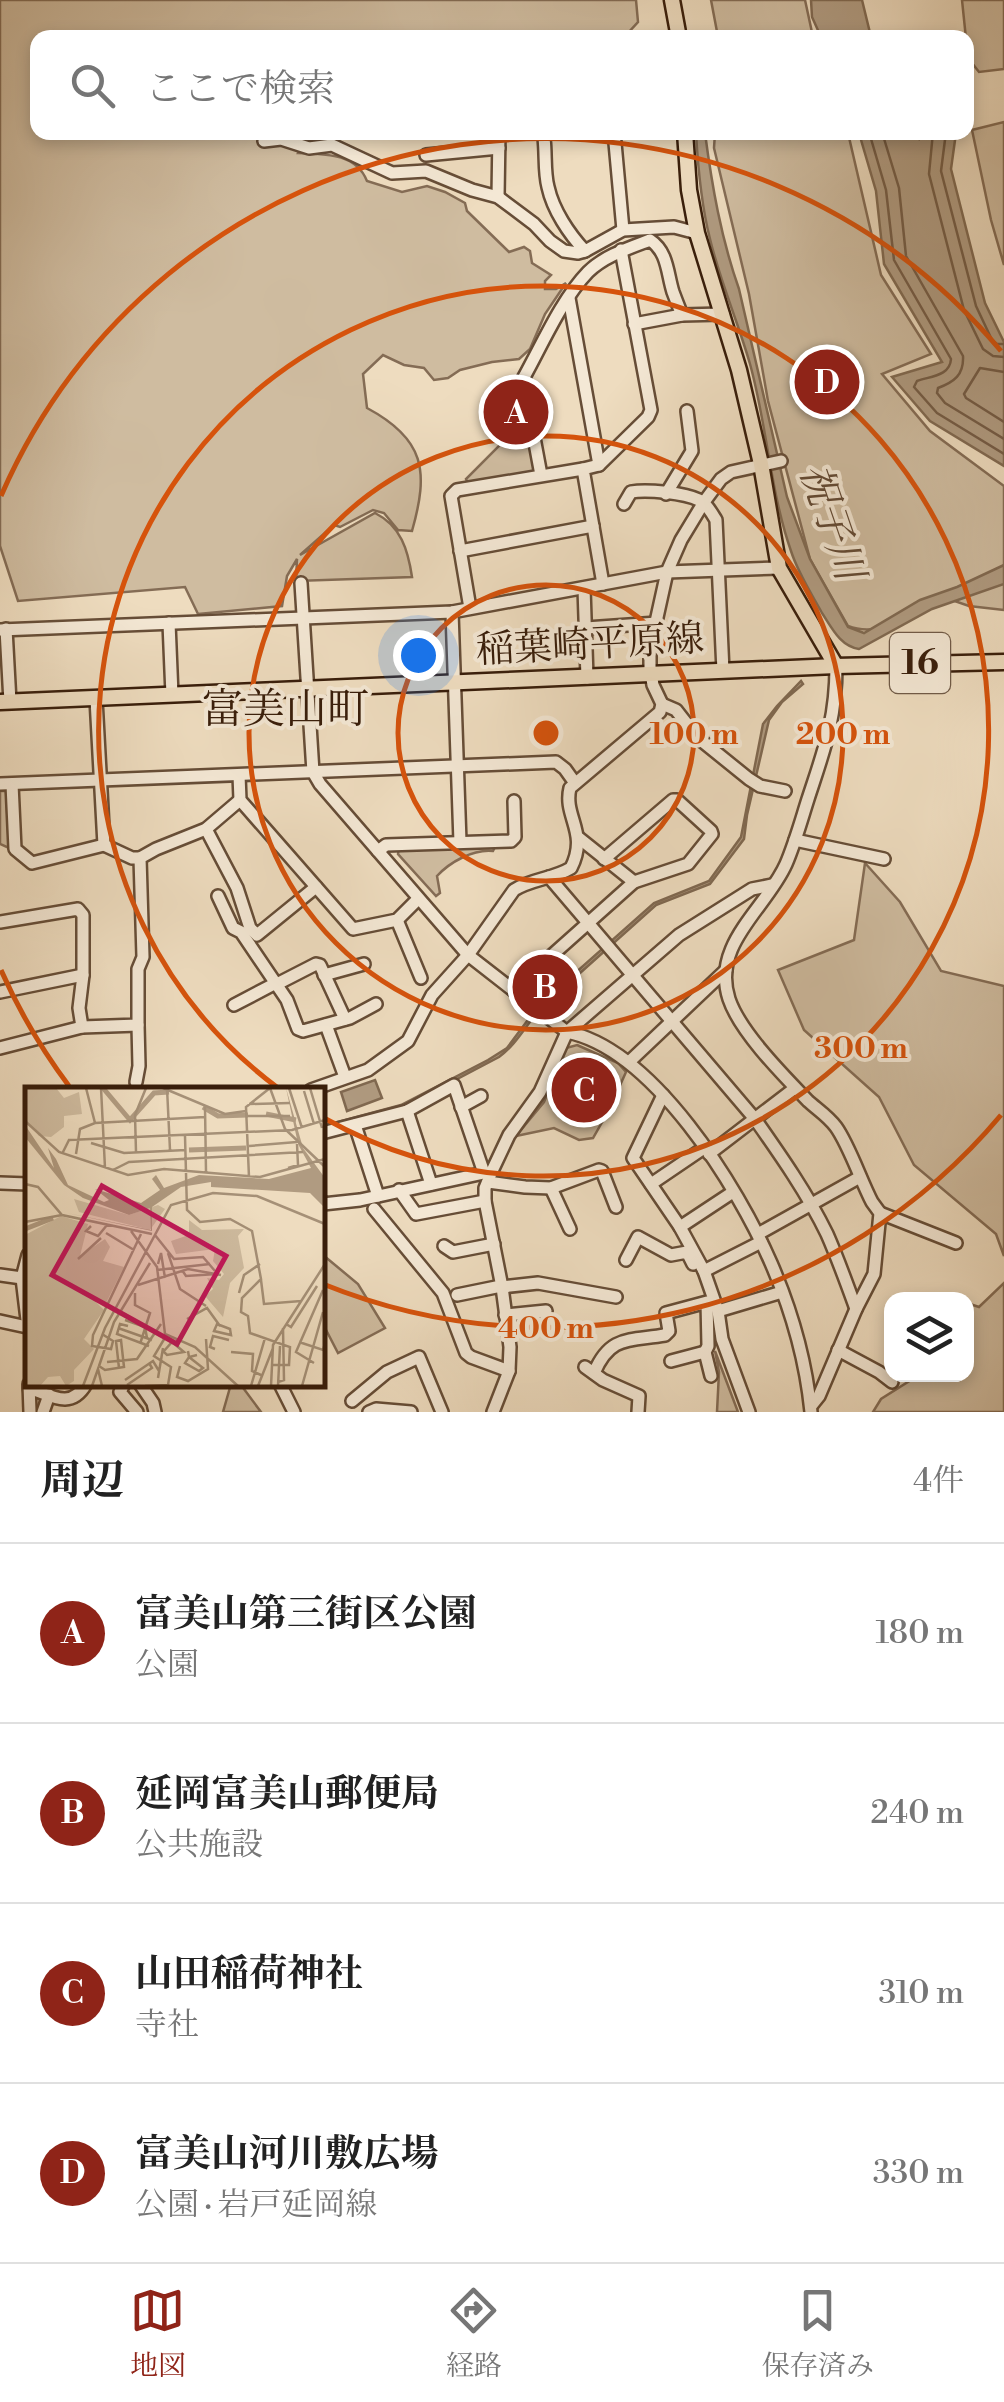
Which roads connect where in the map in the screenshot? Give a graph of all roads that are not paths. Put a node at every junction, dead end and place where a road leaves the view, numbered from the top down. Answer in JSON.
{"nodes":[{"id":1,"x":672,"y":0,"type":"edge"},
{"id":2,"x":678,"y":30,"type":"edge"},
{"id":3,"x":275,"y":140,"type":"edge"},
{"id":4,"x":284,"y":140,"type":"edge"},
{"id":5,"x":499,"y":140,"type":"edge"},
{"id":6,"x":544,"y":140,"type":"edge"},
{"id":7,"x":615,"y":140,"type":"edge"},
{"id":8,"x":686,"y":140,"type":"edge"},
{"id":9,"x":264,"y":142,"type":"dead end"},
{"id":10,"x":499,"y":148,"type":"junction"},
{"id":11,"x":426,"y":155,"type":"dead end"},
{"id":12,"x":498,"y":197,"type":"junction"},
{"id":13,"x":623,"y":230,"type":"junction"},
{"id":14,"x":697,"y":233,"type":"junction"},
{"id":15,"x":621,"y":250,"type":"junction"},
{"id":16,"x":585,"y":251,"type":"junction"},
{"id":17,"x":569,"y":298,"type":"junction"},
{"id":18,"x":723,"y":314,"type":"junction"},
{"id":19,"x":682,"y":316,"type":"junction"},
{"id":20,"x":634,"y":324,"type":"junction"},
{"id":21,"x":687,"y":411,"type":"dead end"},
{"id":22,"x":781,"y":461,"type":"dead end"},
{"id":23,"x":760,"y":464,"type":"junction"},
{"id":24,"x":599,"y":465,"type":"junction"},
{"id":25,"x":583,"y":469,"type":"junction"},
{"id":26,"x":541,"y":475,"type":"junction"},
{"id":27,"x":666,"y":494,"type":"junction"},
{"id":28,"x":704,"y":502,"type":"junction"},
{"id":29,"x":624,"y":504,"type":"dead end"},
{"id":30,"x":592,"y":526,"type":"junction"},
{"id":31,"x":460,"y":551,"type":"junction"},
{"id":32,"x":779,"y":568,"type":"junction"},
{"id":33,"x":718,"y":570,"type":"junction"},
{"id":34,"x":666,"y":572,"type":"junction"},
{"id":35,"x":302,"y":583,"type":"dead end"},
{"id":36,"x":603,"y":584,"type":"junction"},
{"id":37,"x":584,"y":588,"type":"junction"},
{"id":38,"x":470,"y":608,"type":"junction"},
{"id":39,"x":452,"y":612,"type":"junction"},
{"id":40,"x":304,"y":619,"type":"junction"},
{"id":41,"x":169,"y":623,"type":"junction"},
{"id":42,"x":656,"y":624,"type":"junction"},
{"id":43,"x":586,"y":628,"type":"junction"},
{"id":44,"x":3,"y":630,"type":"edge"},
{"id":45,"x":1004,"y":662,"type":"edge"},
{"id":46,"x":836,"y":666,"type":"junction"},
{"id":47,"x":723,"y":671,"type":"junction"},
{"id":48,"x":652,"y":675,"type":"junction"},
{"id":49,"x":587,"y":678,"type":"junction"},
{"id":50,"x":454,"y":684,"type":"junction"},
{"id":51,"x":306,"y":690,"type":"junction"},
{"id":52,"x":172,"y":695,"type":"junction"},
{"id":53,"x":96,"y":699,"type":"junction"},
{"id":54,"x":5,"y":702,"type":"edge"},
{"id":55,"x":662,"y":704,"type":"junction"},
{"id":56,"x":457,"y":767,"type":"junction"},
{"id":57,"x":313,"y":772,"type":"junction"},
{"id":58,"x":239,"y":775,"type":"junction"},
{"id":59,"x":100,"y":780,"type":"junction"},
{"id":60,"x":575,"y":783,"type":"junction"},
{"id":61,"x":6,"y":784,"type":"edge"},
{"id":62,"x":785,"y":791,"type":"dead end"},
{"id":63,"x":240,"y":800,"type":"junction"},
{"id":64,"x":514,"y":801,"type":"dead end"},
{"id":65,"x":206,"y":830,"type":"junction"},
{"id":66,"x":579,"y":838,"type":"junction"},
{"id":67,"x":795,"y":840,"type":"junction"},
{"id":68,"x":460,"y":842,"type":"junction"},
{"id":69,"x":104,"y":845,"type":"junction"},
{"id":70,"x":378,"y":851,"type":"junction"},
{"id":71,"x":140,"y":858,"type":"junction"},
{"id":72,"x":604,"y":859,"type":"junction"},
{"id":73,"x":884,"y":859,"type":"dead end"},
{"id":74,"x":549,"y":878,"type":"junction"},
{"id":75,"x":634,"y":882,"type":"junction"},
{"id":76,"x":772,"y":885,"type":"junction"},
{"id":77,"x":316,"y":886,"type":"junction"},
{"id":78,"x":218,"y":896,"type":"dead end"},
{"id":79,"x":418,"y":899,"type":"junction"},
{"id":80,"x":397,"y":920,"type":"junction"},
{"id":81,"x":0,"y":922,"type":"edge"},
{"id":82,"x":588,"y":922,"type":"junction"},
{"id":83,"x":468,"y":954,"type":"junction"},
{"id":84,"x":364,"y":964,"type":"dead end"},
{"id":85,"x":726,"y":970,"type":"junction"},
{"id":86,"x":82,"y":975,"type":"junction"},
{"id":87,"x":324,"y":975,"type":"junction"},
{"id":88,"x":633,"y":976,"type":"junction"},
{"id":89,"x":421,"y":978,"type":"dead end"},
{"id":90,"x":276,"y":984,"type":"junction"},
{"id":91,"x":513,"y":990,"type":"junction"},
{"id":92,"x":0,"y":992,"type":"edge"},
{"id":93,"x":376,"y":1004,"type":"dead end"},
{"id":94,"x":234,"y":1005,"type":"dead end"},
{"id":95,"x":345,"y":1019,"type":"junction"},
{"id":96,"x":672,"y":1020,"type":"junction"},
{"id":97,"x":138,"y":1025,"type":"junction"},
{"id":98,"x":326,"y":1025,"type":"junction"},
{"id":99,"x":82,"y":1027,"type":"junction"},
{"id":100,"x":567,"y":1032,"type":"junction"},
{"id":101,"x":0,"y":1048,"type":"edge"},
{"id":102,"x":628,"y":1062,"type":"junction"},
{"id":103,"x":345,"y":1077,"type":"junction"},
{"id":104,"x":136,"y":1082,"type":"dead end"},
{"id":105,"x":319,"y":1087,"type":"edge"},
{"id":106,"x":796,"y":1088,"type":"junction"},
{"id":107,"x":663,"y":1095,"type":"junction"},
{"id":108,"x":481,"y":1096,"type":"dead end"},
{"id":109,"x":461,"y":1106,"type":"junction"},
{"id":110,"x":407,"y":1110,"type":"junction"},
{"id":111,"x":755,"y":1118,"type":"junction"},
{"id":112,"x":355,"y":1125,"type":"junction"},
{"id":113,"x":325,"y":1132,"type":"edge"},
{"id":114,"x":706,"y":1151,"type":"junction"},
{"id":115,"x":487,"y":1177,"type":"junction"},
{"id":116,"x":860,"y":1178,"type":"junction"},
{"id":117,"x":0,"y":1183,"type":"edge"},
{"id":118,"x":25,"y":1184,"type":"edge"},
{"id":119,"x":431,"y":1184,"type":"junction"},
{"id":120,"x":650,"y":1184,"type":"junction"},
{"id":121,"x":551,"y":1188,"type":"junction"},
{"id":122,"x":399,"y":1190,"type":"junction"},
{"id":123,"x":733,"y":1192,"type":"junction"},
{"id":124,"x":485,"y":1201,"type":"junction"},
{"id":125,"x":376,"y":1202,"type":"junction"},
{"id":126,"x":325,"y":1203,"type":"edge"},
{"id":127,"x":811,"y":1204,"type":"junction"},
{"id":128,"x":616,"y":1207,"type":"dead end"},
{"id":129,"x":880,"y":1213,"type":"junction"},
{"id":130,"x":680,"y":1227,"type":"junction"},
{"id":131,"x":570,"y":1229,"type":"dead end"},
{"id":132,"x":760,"y":1238,"type":"junction"},
{"id":133,"x":956,"y":1242,"type":"dead end"},
{"id":134,"x":494,"y":1244,"type":"junction"},
{"id":135,"x":444,"y":1246,"type":"dead end"},
{"id":136,"x":626,"y":1260,"type":"dead end"},
{"id":137,"x":25,"y":1266,"type":"edge"},
{"id":138,"x":704,"y":1270,"type":"junction"},
{"id":139,"x":0,"y":1275,"type":"edge"},
{"id":140,"x":22,"y":1278,"type":"junction"},
{"id":141,"x":501,"y":1286,"type":"junction"},
{"id":142,"x":782,"y":1292,"type":"junction"},
{"id":143,"x":457,"y":1295,"type":"dead end"},
{"id":144,"x":616,"y":1297,"type":"dead end"},
{"id":145,"x":707,"y":1302,"type":"junction"},
{"id":146,"x":25,"y":1303,"type":"edge"},
{"id":147,"x":856,"y":1309,"type":"junction"},
{"id":148,"x":546,"y":1311,"type":"dead end"},
{"id":149,"x":718,"y":1311,"type":"junction"},
{"id":150,"x":506,"y":1315,"type":"junction"},
{"id":151,"x":0,"y":1321,"type":"edge"},
{"id":152,"x":25,"y":1327,"type":"edge"},
{"id":153,"x":722,"y":1339,"type":"junction"},
{"id":154,"x":838,"y":1350,"type":"junction"},
{"id":155,"x":705,"y":1352,"type":"junction"},
{"id":156,"x":671,"y":1361,"type":"dead end"},
{"id":157,"x":510,"y":1371,"type":"junction"},
{"id":158,"x":711,"y":1376,"type":"dead end"},
{"id":159,"x":884,"y":1376,"type":"edge"},
{"id":160,"x":29,"y":1387,"type":"edge"},
{"id":161,"x":31,"y":1387,"type":"edge"},
{"id":162,"x":84,"y":1387,"type":"edge"},
{"id":163,"x":122,"y":1387,"type":"edge"},
{"id":164,"x":142,"y":1387,"type":"edge"},
{"id":165,"x":282,"y":1387,"type":"edge"},
{"id":166,"x":49,"y":1395,"type":"junction"},
{"id":167,"x":352,"y":1401,"type":"dead end"},
{"id":168,"x":811,"y":1409,"type":"edge"},
{"id":169,"x":30,"y":1412,"type":"edge"},
{"id":170,"x":43,"y":1412,"type":"edge"},
{"id":171,"x":136,"y":1412,"type":"edge"},
{"id":172,"x":155,"y":1412,"type":"edge"},
{"id":173,"x":294,"y":1412,"type":"edge"},
{"id":174,"x":368,"y":1412,"type":"edge"},
{"id":175,"x":411,"y":1412,"type":"edge"},
{"id":176,"x":442,"y":1412,"type":"edge"},
{"id":177,"x":493,"y":1412,"type":"edge"},
{"id":178,"x":638,"y":1412,"type":"edge"},
{"id":179,"x":749,"y":1412,"type":"edge"}],
"edges":[{"from":1,"to":2,"type":"main road"},
{"from":3,"to":9,"type":"street"},
{"from":4,"to":12,"type":"street"},
{"from":5,"to":10,"type":"street"},
{"from":6,"to":16,"type":"street"},
{"from":7,"to":13,"type":"street"},
{"from":8,"to":14,"type":"main road"},
{"from":10,"to":11,"type":"street"},
{"from":10,"to":12,"type":"street"},
{"from":12,"to":16,"type":"street"},
{"from":13,"to":14,"type":"street"},
{"from":13,"to":16,"type":"street"},
{"from":14,"to":18,"type":"main road"},
{"from":15,"to":17,"type":"street"},
{"from":15,"to":19,"type":"street"},
{"from":15,"to":20,"type":"street"},
{"from":17,"to":24,"type":"street"},
{"from":17,"to":26,"type":"street"},
{"from":18,"to":19,"type":"street"},
{"from":18,"to":23,"type":"main road"},
{"from":19,"to":20,"type":"street"},
{"from":20,"to":24,"type":"street"},
{"from":21,"to":27,"type":"street"},
{"from":22,"to":23,"type":"street"},
{"from":23,"to":28,"type":"street"},
{"from":23,"to":32,"type":"main road"},
{"from":24,"to":25,"type":"street"},
{"from":25,"to":26,"type":"street"},
{"from":25,"to":30,"type":"street"},
{"from":26,"to":31,"type":"street"},
{"from":27,"to":28,"type":"street"},
{"from":27,"to":29,"type":"street"},
{"from":28,"to":33,"type":"street"},
{"from":28,"to":34,"type":"street"},
{"from":30,"to":31,"type":"street"},
{"from":30,"to":36,"type":"street"},
{"from":31,"to":38,"type":"street"},
{"from":32,"to":33,"type":"street"},
{"from":32,"to":46,"type":"main road"},
{"from":33,"to":34,"type":"street"},
{"from":33,"to":47,"type":"street"},
{"from":34,"to":36,"type":"street"},
{"from":34,"to":42,"type":"street"},
{"from":35,"to":40,"type":"street"},
{"from":36,"to":37,"type":"street"},
{"from":37,"to":38,"type":"street"},
{"from":37,"to":43,"type":"street"},
{"from":38,"to":39,"type":"street"},
{"from":39,"to":40,"type":"street"},
{"from":39,"to":50,"type":"street"},
{"from":40,"to":41,"type":"street"},
{"from":40,"to":51,"type":"street"},
{"from":41,"to":44,"type":"street"},
{"from":41,"to":52,"type":"street"},
{"from":42,"to":43,"type":"street"},
{"from":42,"to":48,"type":"street"},
{"from":43,"to":49,"type":"street"},
{"from":44,"to":54,"type":"street"},
{"from":45,"to":46,"type":"main road","name":"稲葉崎平原線","number":"16"},
{"from":46,"to":47,"type":"main road","name":"稲葉崎平原線","number":"16"},
{"from":46,"to":67,"type":"street"},
{"from":47,"to":48,"type":"main road","name":"稲葉崎平原線","number":"16"},
{"from":48,"to":49,"type":"main road","name":"稲葉崎平原線","number":"16"},
{"from":48,"to":55,"type":"street"},
{"from":49,"to":50,"type":"main road","name":"稲葉崎平原線","number":"16"},
{"from":50,"to":51,"type":"main road","name":"稲葉崎平原線","number":"16"},
{"from":50,"to":56,"type":"street"},
{"from":51,"to":52,"type":"main road","name":"稲葉崎平原線","number":"16"},
{"from":51,"to":57,"type":"street"},
{"from":52,"to":53,"type":"main road","name":"稲葉崎平原線","number":"16"},
{"from":53,"to":54,"type":"main road","name":"稲葉崎平原線","number":"16"},
{"from":53,"to":59,"type":"street"},
{"from":55,"to":60,"type":"street"},
{"from":55,"to":62,"type":"street"},
{"from":56,"to":57,"type":"street"},
{"from":56,"to":60,"type":"street"},
{"from":56,"to":68,"type":"street"},
{"from":57,"to":58,"type":"street"},
{"from":57,"to":70,"type":"street"},
{"from":58,"to":59,"type":"street"},
{"from":58,"to":63,"type":"street"},
{"from":59,"to":61,"type":"street"},
{"from":59,"to":69,"type":"street"},
{"from":60,"to":66,"type":"street"},
{"from":61,"to":69,"type":"street"},
{"from":63,"to":65,"type":"street"},
{"from":63,"to":77,"type":"street"},
{"from":64,"to":68,"type":"street"},
{"from":65,"to":71,"type":"street"},
{"from":65,"to":77,"type":"street"},
{"from":66,"to":72,"type":"street"},
{"from":66,"to":74,"type":"street"},
{"from":67,"to":73,"type":"street"},
{"from":67,"to":76,"type":"street"},
{"from":68,"to":70,"type":"street"},
{"from":69,"to":71,"type":"street"},
{"from":70,"to":79,"type":"street"},
{"from":71,"to":97,"type":"street"},
{"from":72,"to":75,"type":"street"},
{"from":72,"to":75,"type":"street"},
{"from":74,"to":82,"type":"street"},
{"from":74,"to":83,"type":"street"},
{"from":75,"to":82,"type":"street"},
{"from":76,"to":85,"type":"street"},
{"from":76,"to":88,"type":"street"},
{"from":77,"to":80,"type":"street"},
{"from":78,"to":90,"type":"street"},
{"from":79,"to":80,"type":"street"},
{"from":79,"to":83,"type":"street"},
{"from":80,"to":89,"type":"street"},
{"from":81,"to":86,"type":"street"},
{"from":82,"to":88,"type":"street"},
{"from":82,"to":91,"type":"street"},
{"from":83,"to":91,"type":"street"},
{"from":83,"to":103,"type":"street"},
{"from":84,"to":87,"type":"street"},
{"from":85,"to":96,"type":"street"},
{"from":85,"to":106,"type":"street"},
{"from":86,"to":92,"type":"street"},
{"from":86,"to":99,"type":"street"},
{"from":87,"to":90,"type":"street"},
{"from":87,"to":95,"type":"street"},
{"from":88,"to":96,"type":"street"},
{"from":88,"to":100,"type":"street"},
{"from":90,"to":94,"type":"street"},
{"from":90,"to":98,"type":"street"},
{"from":91,"to":100,"type":"street"},
{"from":93,"to":95,"type":"street"},
{"from":95,"to":98,"type":"street"},
{"from":96,"to":102,"type":"street"},
{"from":96,"to":111,"type":"street"},
{"from":97,"to":99,"type":"street"},
{"from":97,"to":104,"type":"street"},
{"from":98,"to":103,"type":"street"},
{"from":99,"to":101,"type":"street"},
{"from":100,"to":102,"type":"street"},
{"from":100,"to":115,"type":"street"},
{"from":102,"to":107,"type":"street"},
{"from":103,"to":105,"type":"street"},
{"from":106,"to":111,"type":"street"},
{"from":106,"to":116,"type":"street"},
{"from":107,"to":114,"type":"street"},
{"from":107,"to":120,"type":"street"},
{"from":108,"to":109,"type":"street"},
{"from":109,"to":110,"type":"street"},
{"from":109,"to":115,"type":"street"},
{"from":110,"to":112,"type":"street"},
{"from":110,"to":119,"type":"street"},
{"from":111,"to":114,"type":"street"},
{"from":111,"to":127,"type":"street"},
{"from":112,"to":113,"type":"street"},
{"from":112,"to":125,"type":"street"},
{"from":114,"to":120,"type":"street"},
{"from":114,"to":123,"type":"street"},
{"from":115,"to":119,"type":"street"},
{"from":115,"to":121,"type":"street"},
{"from":115,"to":124,"type":"street"},
{"from":116,"to":127,"type":"street"},
{"from":116,"to":129,"type":"street"},
{"from":117,"to":118,"type":"street"},
{"from":119,"to":122,"type":"street"},
{"from":120,"to":130,"type":"street"},
{"from":121,"to":128,"type":"street"},
{"from":121,"to":131,"type":"street"},
{"from":122,"to":124,"type":"street"},
{"from":122,"to":125,"type":"street"},
{"from":123,"to":130,"type":"street"},
{"from":123,"to":132,"type":"street"},
{"from":124,"to":134,"type":"street"},
{"from":125,"to":126,"type":"street"},
{"from":125,"to":157,"type":"street"},
{"from":127,"to":132,"type":"street"},
{"from":127,"to":147,"type":"street"},
{"from":129,"to":133,"type":"street"},
{"from":129,"to":147,"type":"street"},
{"from":130,"to":138,"type":"street"},
{"from":132,"to":138,"type":"street"},
{"from":132,"to":142,"type":"street"},
{"from":134,"to":135,"type":"street"},
{"from":134,"to":141,"type":"street"},
{"from":136,"to":145,"type":"street"},
{"from":137,"to":140,"type":"street"},
{"from":138,"to":149,"type":"street"},
{"from":139,"to":140,"type":"street"},
{"from":140,"to":146,"type":"street"},
{"from":141,"to":143,"type":"street"},
{"from":141,"to":144,"type":"street"},
{"from":141,"to":150,"type":"street"},
{"from":142,"to":149,"type":"street"},
{"from":142,"to":168,"type":"street"},
{"from":145,"to":153,"type":"street"},
{"from":145,"to":155,"type":"street"},
{"from":145,"to":178,"type":"street"},
{"from":147,"to":154,"type":"street"},
{"from":148,"to":150,"type":"street"},
{"from":149,"to":153,"type":"street"},
{"from":150,"to":157,"type":"street"},
{"from":151,"to":152,"type":"street"},
{"from":153,"to":179,"type":"street"},
{"from":154,"to":159,"type":"street"},
{"from":154,"to":168,"type":"street"},
{"from":155,"to":156,"type":"street"},
{"from":155,"to":158,"type":"street"},
{"from":157,"to":177,"type":"street"},
{"from":160,"to":169,"type":"street"},
{"from":161,"to":166,"type":"street"},
{"from":162,"to":166,"type":"street"},
{"from":163,"to":171,"type":"street"},
{"from":164,"to":172,"type":"street"},
{"from":165,"to":173,"type":"street"},
{"from":166,"to":170,"type":"street"},
{"from":167,"to":176,"type":"street"},
{"from":174,"to":175,"type":"street"}]}
